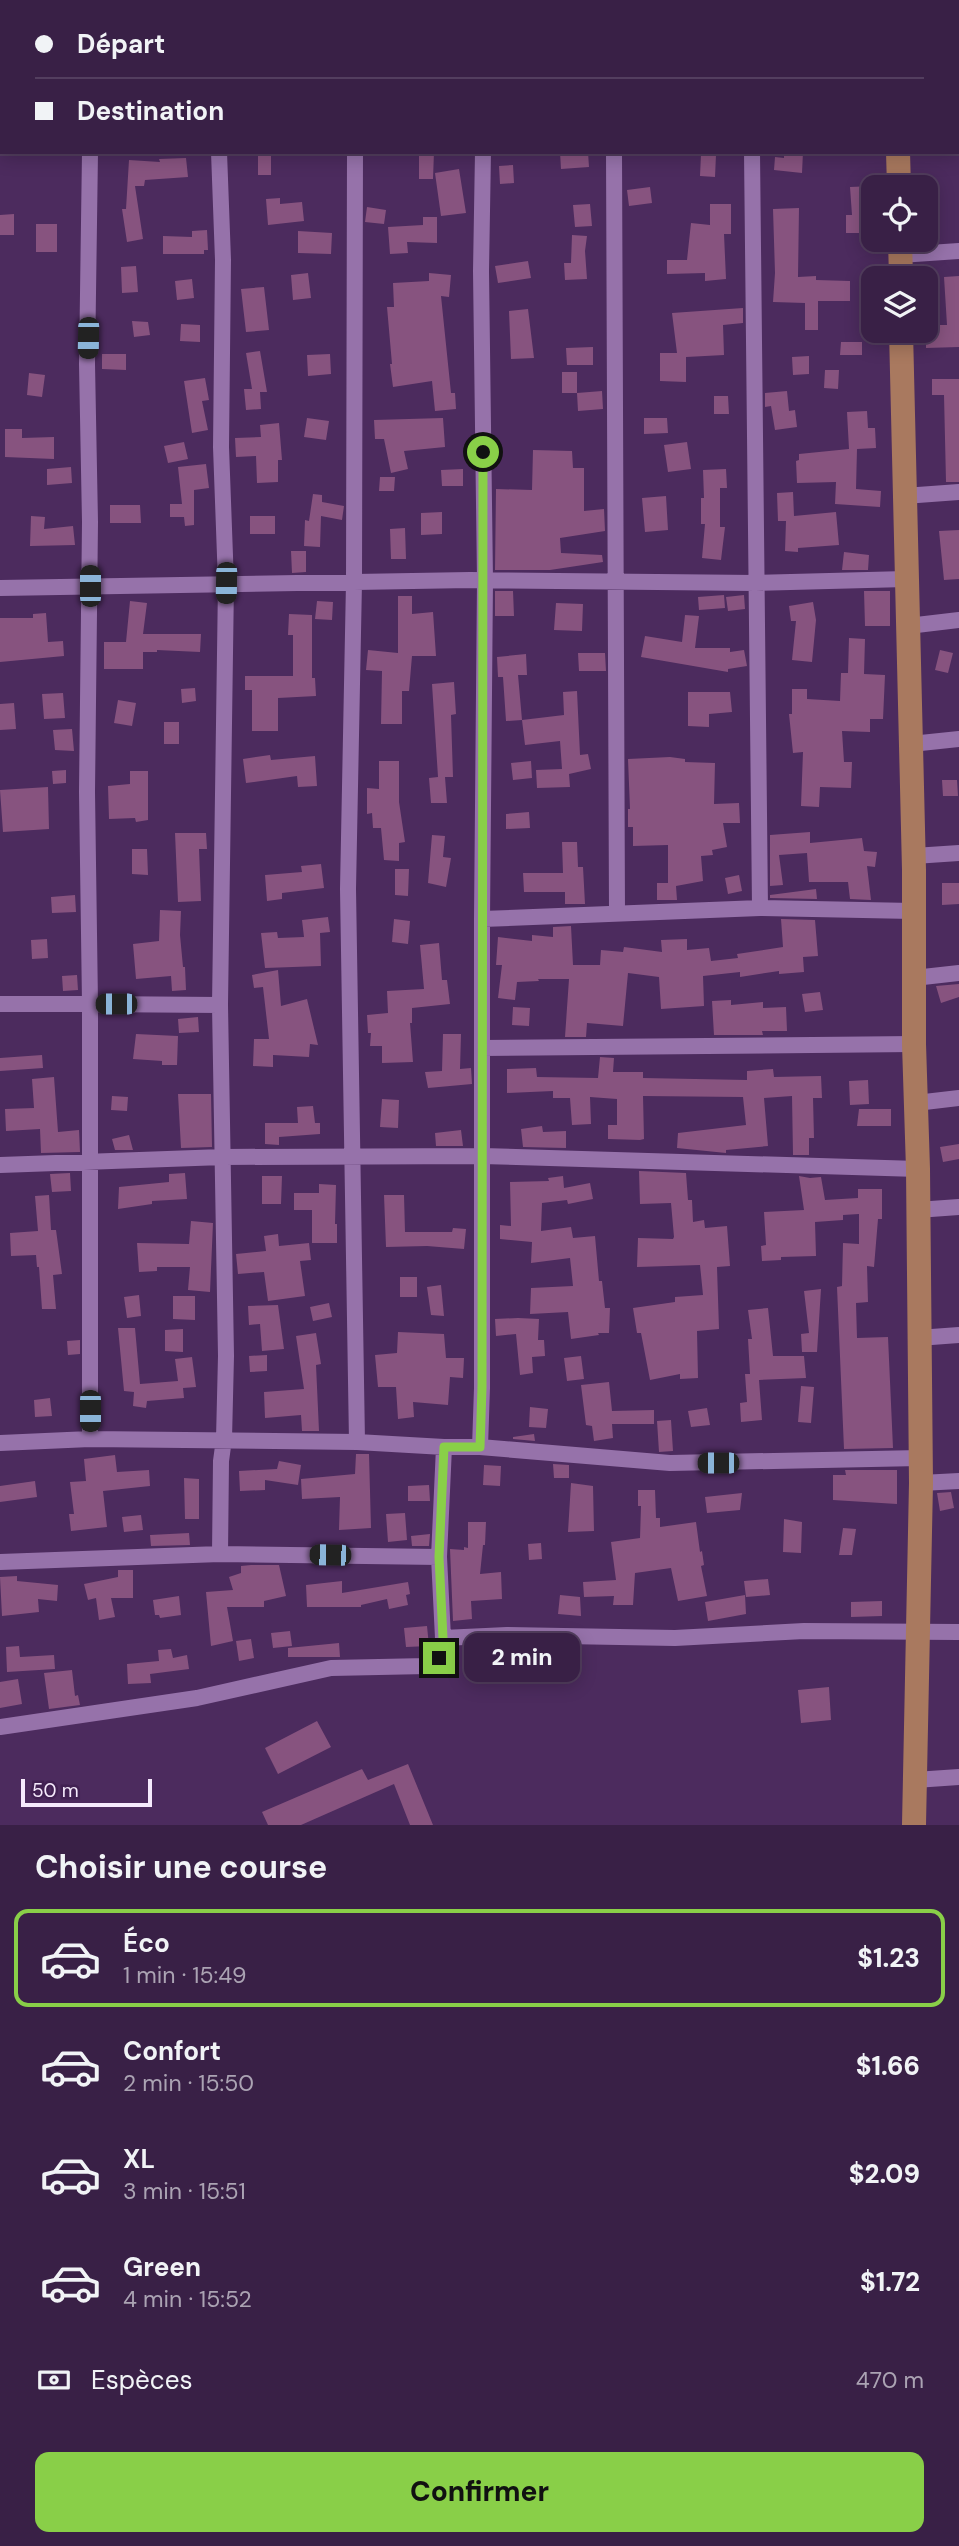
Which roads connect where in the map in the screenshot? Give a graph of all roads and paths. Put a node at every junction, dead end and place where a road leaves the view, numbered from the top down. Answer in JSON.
{"nodes":[{"id":1,"x":90,"y":154,"type":"edge"},
{"id":2,"x":219,"y":154,"type":"edge"},
{"id":3,"x":355,"y":154,"type":"edge"},
{"id":4,"x":483,"y":154,"type":"edge"},
{"id":5,"x":614,"y":154,"type":"edge"},
{"id":6,"x":752,"y":154,"type":"edge"},
{"id":7,"x":898,"y":154,"type":"edge"},
{"id":8,"x":899,"y":175,"type":"edge"},
{"id":9,"x":959,"y":251,"type":"edge"},
{"id":10,"x":900,"y":258,"type":"edge"},
{"id":11,"x":901,"y":343,"type":"edge"},
{"id":12,"x":959,"y":492,"type":"edge"},
{"id":13,"x":904,"y":496,"type":"junction"},
{"id":14,"x":906,"y":579,"type":"junction"},
{"id":15,"x":485,"y":580,"type":"junction"},
{"id":16,"x":616,"y":581,"type":"junction"},
{"id":17,"x":354,"y":582,"type":"junction"},
{"id":18,"x":226,"y":583,"type":"junction"},
{"id":19,"x":756,"y":583,"type":"junction"},
{"id":20,"x":90,"y":586,"type":"junction"},
{"id":21,"x":0,"y":588,"type":"edge"},
{"id":22,"x":959,"y":620,"type":"edge"},
{"id":23,"x":908,"y":626,"type":"junction"},
{"id":24,"x":959,"y":739,"type":"edge"},
{"id":25,"x":911,"y":744,"type":"junction"},
{"id":26,"x":959,"y":853,"type":"edge"},
{"id":27,"x":914,"y":856,"type":"junction"},
{"id":28,"x":760,"y":908,"type":"junction"},
{"id":29,"x":913,"y":911,"type":"junction"},
{"id":30,"x":617,"y":913,"type":"junction"},
{"id":31,"x":482,"y":919,"type":"junction"},
{"id":32,"x":959,"y":973,"type":"edge"},
{"id":33,"x":914,"y":978,"type":"junction"},
{"id":34,"x":0,"y":1004,"type":"edge"},
{"id":35,"x":90,"y":1004,"type":"junction"},
{"id":36,"x":220,"y":1005,"type":"junction"},
{"id":37,"x":914,"y":1044,"type":"junction"},
{"id":38,"x":482,"y":1048,"type":"junction"},
{"id":39,"x":959,"y":1098,"type":"edge"},
{"id":40,"x":916,"y":1103,"type":"junction"},
{"id":41,"x":352,"y":1156,"type":"junction"},
{"id":42,"x":482,"y":1156,"type":"junction"},
{"id":43,"x":223,"y":1157,"type":"junction"},
{"id":44,"x":90,"y":1160,"type":"junction"},
{"id":45,"x":0,"y":1165,"type":"edge"},
{"id":46,"x":918,"y":1169,"type":"junction"},
{"id":47,"x":959,"y":1208,"type":"edge"},
{"id":48,"x":917,"y":1210,"type":"junction"},
{"id":49,"x":959,"y":1335,"type":"edge"},
{"id":50,"x":918,"y":1338,"type":"junction"},
{"id":51,"x":90,"y":1439,"type":"junction"},
{"id":52,"x":224,"y":1439,"type":"junction"},
{"id":53,"x":357,"y":1442,"type":"junction"},
{"id":54,"x":0,"y":1443,"type":"edge"},
{"id":55,"x":444,"y":1447,"type":"junction"},
{"id":56,"x":480,"y":1447,"type":"junction"},
{"id":57,"x":920,"y":1458,"type":"junction"},
{"id":58,"x":959,"y":1481,"type":"edge"},
{"id":59,"x":921,"y":1483,"type":"junction"},
{"id":60,"x":220,"y":1554,"type":"junction"},
{"id":61,"x":439,"y":1557,"type":"junction"},
{"id":62,"x":0,"y":1562,"type":"edge"},
{"id":63,"x":917,"y":1632,"type":"junction"},
{"id":64,"x":959,"y":1632,"type":"edge"},
{"id":65,"x":443,"y":1638,"type":"junction"},
{"id":66,"x":0,"y":1727,"type":"edge"},
{"id":67,"x":959,"y":1777,"type":"edge"},
{"id":68,"x":915,"y":1780,"type":"junction"},
{"id":69,"x":914,"y":1825,"type":"edge"}],
"edges":[{"from":1,"to":20,"type":"street"},
{"from":2,"to":18,"type":"street"},
{"from":3,"to":17,"type":"street"},
{"from":4,"to":15,"type":"street"},
{"from":5,"to":16,"type":"street"},
{"from":6,"to":19,"type":"street"},
{"from":7,"to":8,"type":"main road"},
{"from":9,"to":10,"type":"street"},
{"from":11,"to":13,"type":"main road"},
{"from":12,"to":13,"type":"street"},
{"from":13,"to":14,"type":"main road"},
{"from":14,"to":19,"type":"street"},
{"from":14,"to":23,"type":"main road"},
{"from":15,"to":16,"type":"street"},
{"from":15,"to":17,"type":"street"},
{"from":15,"to":31,"type":"street"},
{"from":16,"to":19,"type":"street"},
{"from":16,"to":30,"type":"street"},
{"from":17,"to":18,"type":"street"},
{"from":17,"to":41,"type":"street"},
{"from":18,"to":20,"type":"street"},
{"from":18,"to":36,"type":"street"},
{"from":19,"to":28,"type":"street"},
{"from":20,"to":21,"type":"street"},
{"from":20,"to":35,"type":"street"},
{"from":22,"to":23,"type":"street"},
{"from":23,"to":25,"type":"main road"},
{"from":24,"to":25,"type":"street"},
{"from":25,"to":27,"type":"main road"},
{"from":26,"to":27,"type":"street"},
{"from":27,"to":29,"type":"main road"},
{"from":28,"to":29,"type":"street"},
{"from":28,"to":30,"type":"street"},
{"from":29,"to":33,"type":"main road"},
{"from":30,"to":31,"type":"street"},
{"from":31,"to":38,"type":"street"},
{"from":32,"to":33,"type":"street"},
{"from":33,"to":37,"type":"main road"},
{"from":34,"to":35,"type":"street"},
{"from":35,"to":36,"type":"street"},
{"from":35,"to":44,"type":"street"},
{"from":36,"to":43,"type":"street"},
{"from":37,"to":38,"type":"street"},
{"from":37,"to":40,"type":"main road"},
{"from":38,"to":42,"type":"street"},
{"from":39,"to":40,"type":"street"},
{"from":40,"to":46,"type":"main road"},
{"from":41,"to":42,"type":"street"},
{"from":41,"to":43,"type":"street"},
{"from":41,"to":53,"type":"street"},
{"from":42,"to":46,"type":"street"},
{"from":42,"to":56,"type":"street"},
{"from":43,"to":44,"type":"street"},
{"from":43,"to":52,"type":"street"},
{"from":44,"to":45,"type":"street"},
{"from":44,"to":51,"type":"street"},
{"from":46,"to":48,"type":"main road"},
{"from":47,"to":48,"type":"street"},
{"from":48,"to":50,"type":"main road"},
{"from":49,"to":50,"type":"street"},
{"from":50,"to":57,"type":"main road"},
{"from":51,"to":52,"type":"street"},
{"from":51,"to":54,"type":"street"},
{"from":52,"to":53,"type":"street"},
{"from":52,"to":60,"type":"street"},
{"from":53,"to":55,"type":"street"},
{"from":55,"to":56,"type":"street"},
{"from":55,"to":61,"type":"street"},
{"from":56,"to":57,"type":"street"},
{"from":57,"to":59,"type":"main road"},
{"from":58,"to":59,"type":"street"},
{"from":59,"to":63,"type":"main road"},
{"from":60,"to":61,"type":"street"},
{"from":60,"to":62,"type":"street"},
{"from":61,"to":65,"type":"street"},
{"from":63,"to":64,"type":"street"},
{"from":63,"to":65,"type":"street"},
{"from":63,"to":68,"type":"main road"},
{"from":65,"to":66,"type":"street"},
{"from":67,"to":68,"type":"street"},
{"from":68,"to":69,"type":"main road"}]}
